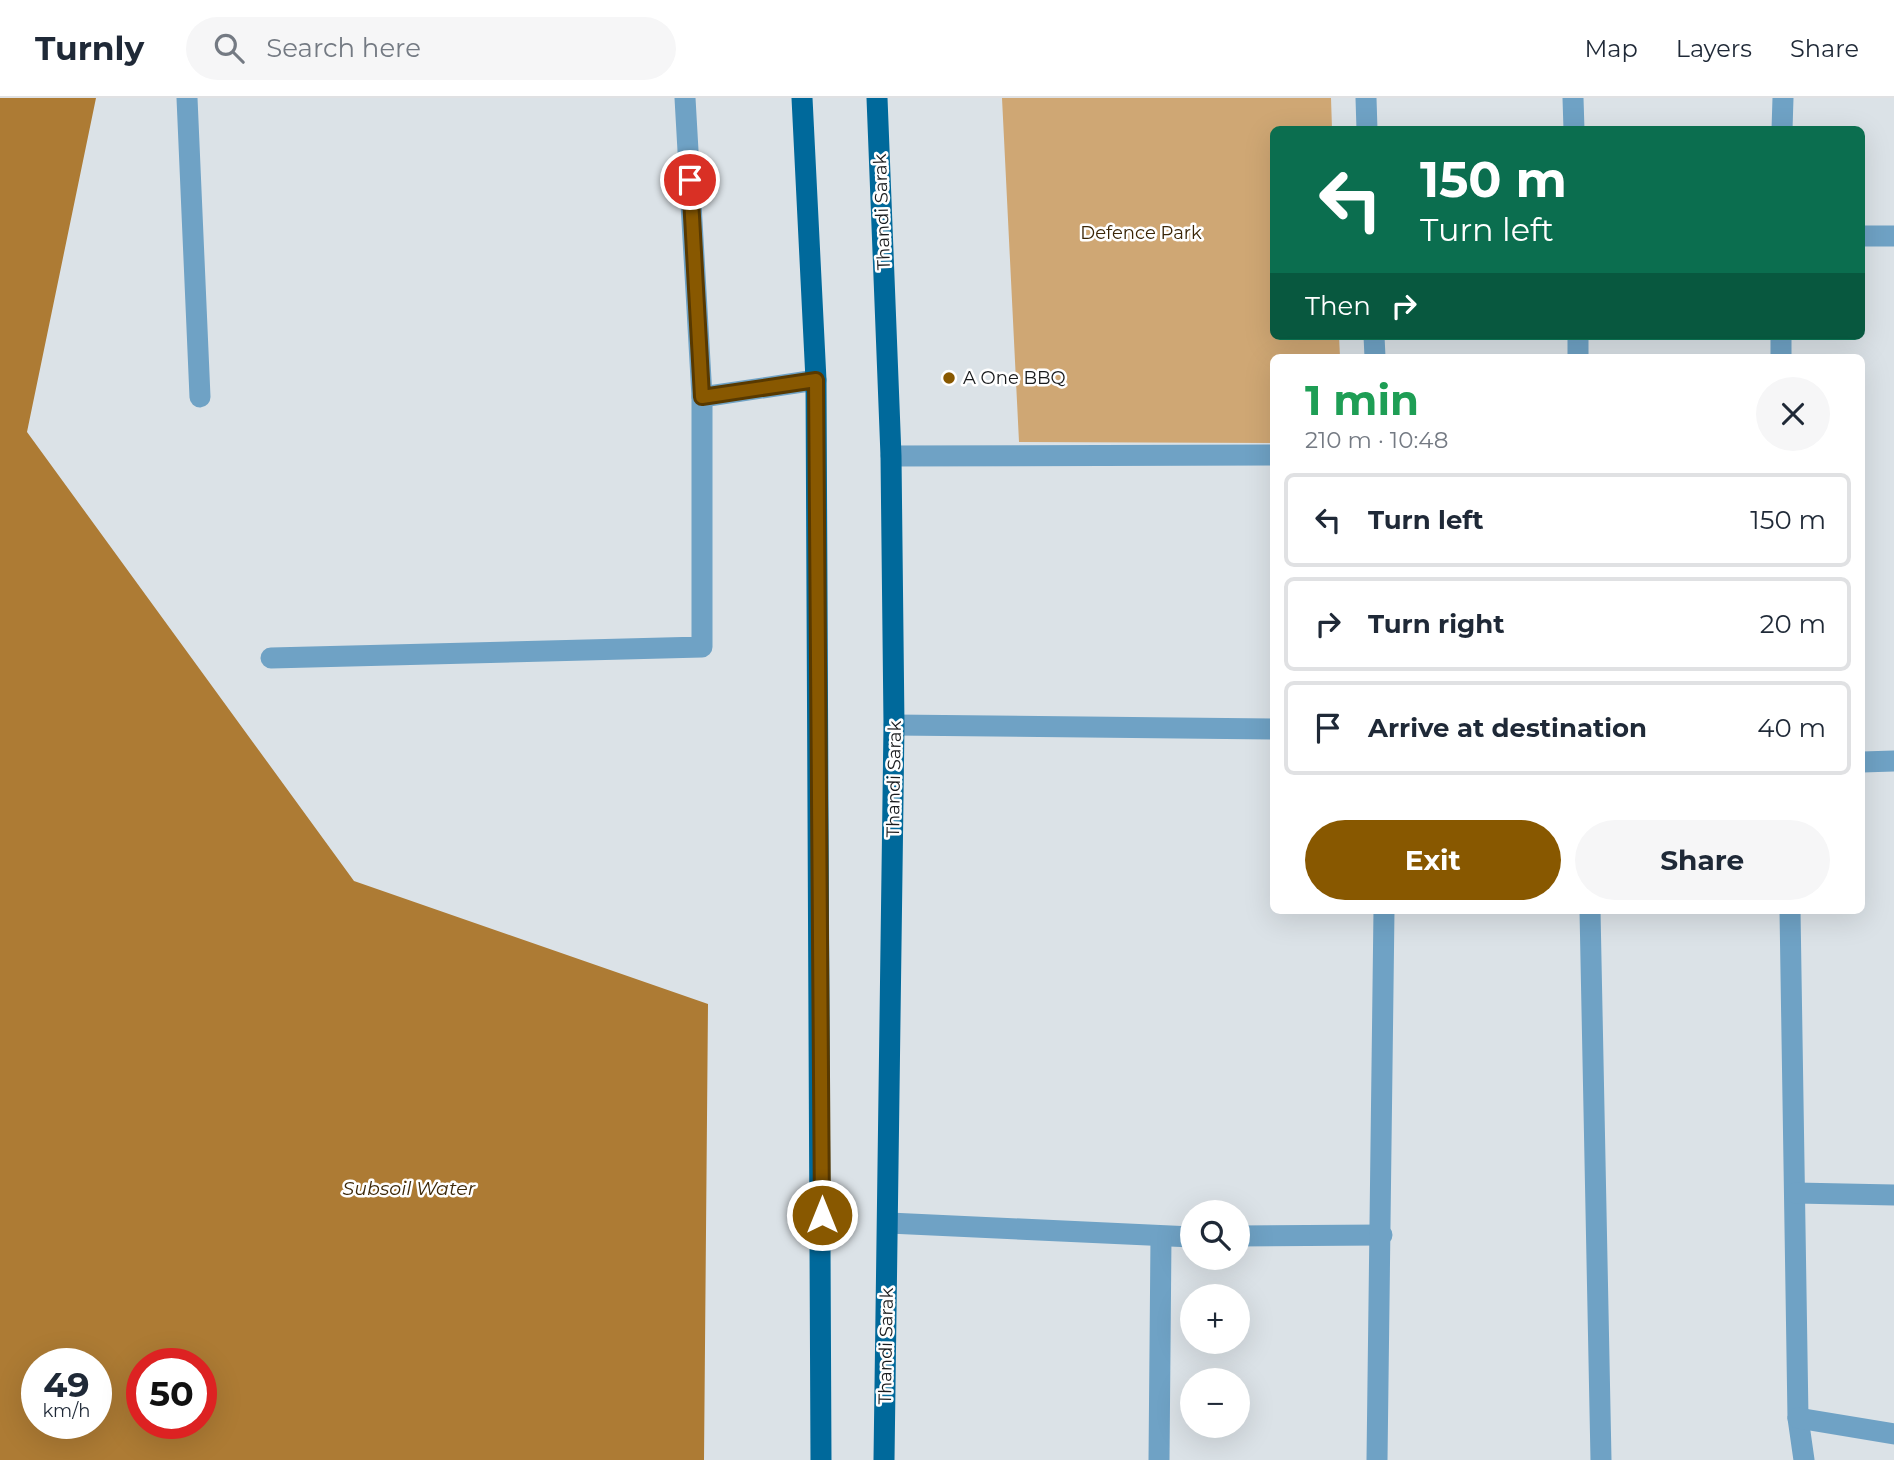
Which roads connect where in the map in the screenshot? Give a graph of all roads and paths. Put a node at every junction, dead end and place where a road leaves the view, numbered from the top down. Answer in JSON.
{"nodes":[{"id":1,"x":187,"y":98,"type":"edge"},
{"id":2,"x":685,"y":98,"type":"edge"},
{"id":3,"x":802,"y":98,"type":"edge"},
{"id":4,"x":877,"y":98,"type":"edge"},
{"id":5,"x":1366,"y":98,"type":"edge"},
{"id":6,"x":1573,"y":98,"type":"edge"},
{"id":7,"x":1783,"y":98,"type":"edge"},
{"id":8,"x":1367,"y":126,"type":"edge"},
{"id":9,"x":1574,"y":126,"type":"edge"},
{"id":10,"x":1782,"y":126,"type":"edge"},
{"id":11,"x":1865,"y":236,"type":"edge"},
{"id":12,"x":1894,"y":236,"type":"edge"},
{"id":13,"x":816,"y":380,"type":"junction"},
{"id":14,"x":200,"y":397,"type":"dead end"},
{"id":15,"x":702,"y":397,"type":"junction"},
{"id":16,"x":1270,"y":455,"type":"edge"},
{"id":17,"x":891,"y":456,"type":"junction"},
{"id":18,"x":271,"y":658,"type":"dead end"},
{"id":19,"x":894,"y":725,"type":"junction"},
{"id":20,"x":1270,"y":729,"type":"edge"},
{"id":21,"x":1894,"y":761,"type":"edge"},
{"id":22,"x":1865,"y":762,"type":"edge"},
{"id":23,"x":1384,"y":914,"type":"edge"},
{"id":24,"x":1590,"y":914,"type":"edge"},
{"id":25,"x":1790,"y":914,"type":"edge"},
{"id":26,"x":1796,"y":1193,"type":"junction"},
{"id":27,"x":1894,"y":1195,"type":"edge"},
{"id":28,"x":889,"y":1223,"type":"junction"},
{"id":29,"x":1382,"y":1235,"type":"junction"},
{"id":30,"x":1250,"y":1236,"type":"edge"},
{"id":31,"x":1160,"y":1237,"type":"junction"},
{"id":32,"x":1180,"y":1237,"type":"edge"},
{"id":33,"x":1798,"y":1418,"type":"junction"},
{"id":34,"x":1894,"y":1434,"type":"edge"},
{"id":35,"x":821,"y":1460,"type":"edge"},
{"id":36,"x":884,"y":1460,"type":"edge"},
{"id":37,"x":1159,"y":1460,"type":"edge"},
{"id":38,"x":1377,"y":1460,"type":"edge"},
{"id":39,"x":1601,"y":1460,"type":"edge"},
{"id":40,"x":1804,"y":1460,"type":"edge"}],
"edges":[{"from":1,"to":14,"type":"street"},
{"from":2,"to":15,"type":"street"},
{"from":3,"to":13,"type":"main road"},
{"from":4,"to":17,"type":"main road","name":"Thandi Sarak"},
{"from":5,"to":8,"type":"street"},
{"from":6,"to":9,"type":"street"},
{"from":7,"to":10,"type":"street"},
{"from":11,"to":12,"type":"street"},
{"from":13,"to":15,"type":"street"},
{"from":13,"to":35,"type":"main road"},
{"from":15,"to":18,"type":"street"},
{"from":16,"to":17,"type":"street"},
{"from":17,"to":19,"type":"main road","name":"Thandi Sarak"},
{"from":19,"to":20,"type":"street"},
{"from":19,"to":28,"type":"main road","name":"Thandi Sarak"},
{"from":21,"to":22,"type":"street"},
{"from":23,"to":29,"type":"street"},
{"from":24,"to":39,"type":"street"},
{"from":25,"to":26,"type":"street"},
{"from":26,"to":27,"type":"street"},
{"from":26,"to":33,"type":"street"},
{"from":28,"to":31,"type":"street"},
{"from":28,"to":36,"type":"main road","name":"Thandi Sarak"},
{"from":29,"to":30,"type":"street"},
{"from":29,"to":38,"type":"street"},
{"from":31,"to":32,"type":"street"},
{"from":31,"to":37,"type":"street"},
{"from":33,"to":34,"type":"street"},
{"from":33,"to":40,"type":"street"}]}
